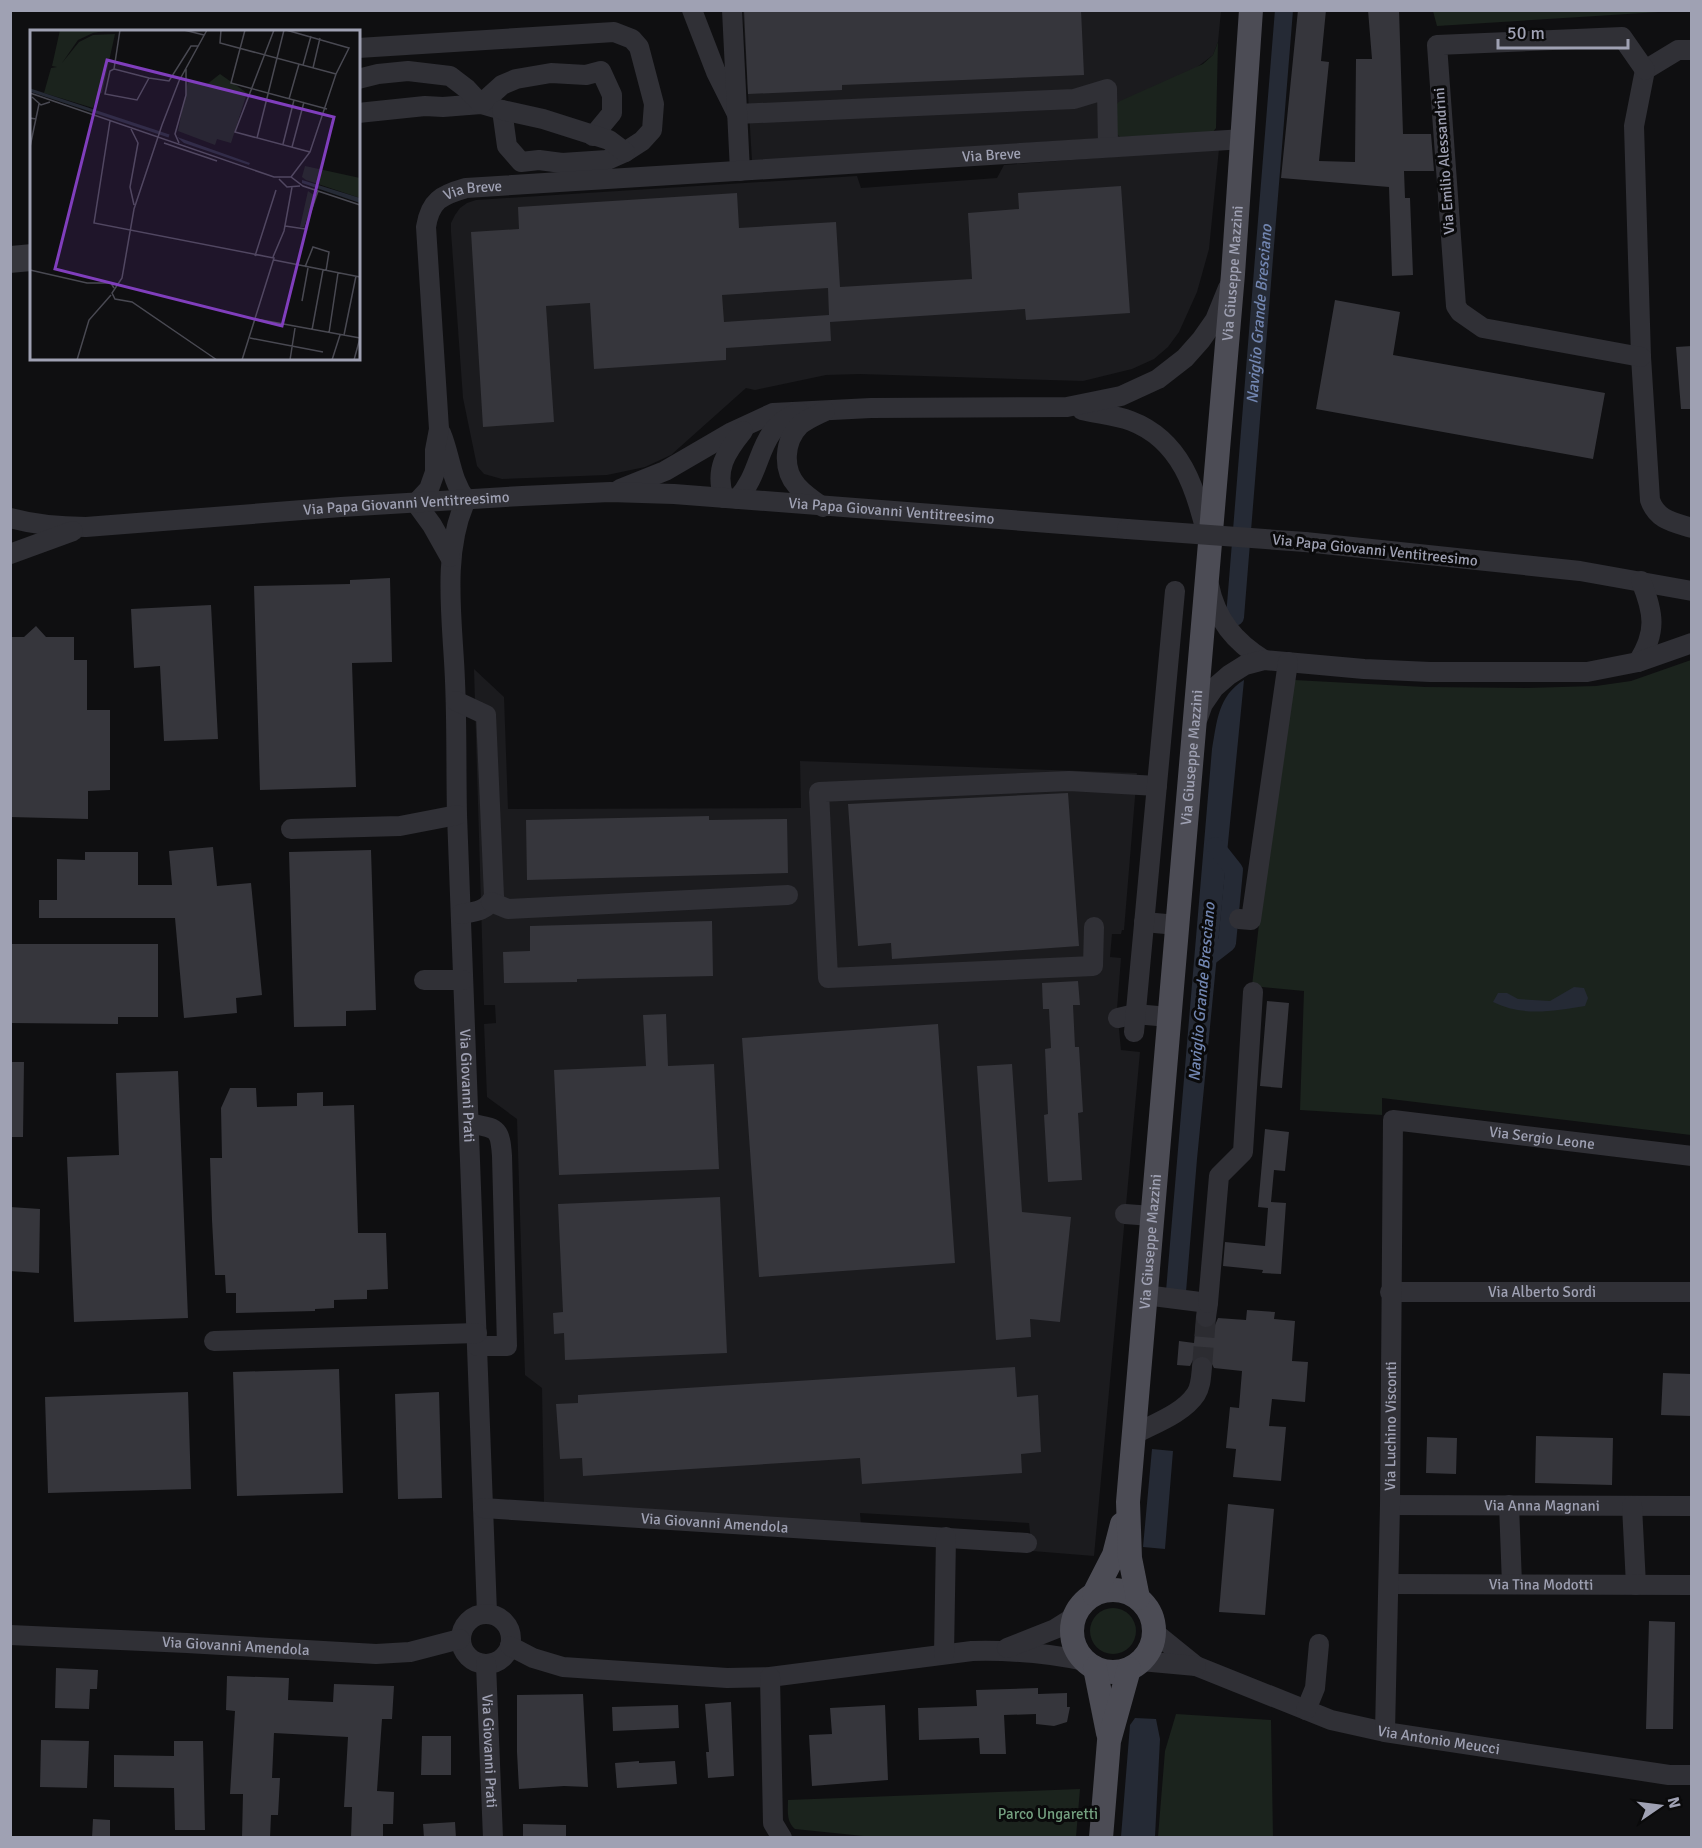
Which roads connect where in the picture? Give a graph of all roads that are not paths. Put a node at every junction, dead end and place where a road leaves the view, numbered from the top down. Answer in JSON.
{"nodes":[{"id":1,"x":692,"y":10,"type":"edge"},
{"id":2,"x":732,"y":10,"type":"edge"},
{"id":3,"x":1251,"y":10,"type":"edge"},
{"id":4,"x":360,"y":48,"type":"edge"},
{"id":5,"x":1692,"y":50,"type":"edge"},
{"id":6,"x":1645,"y":70,"type":"junction"},
{"id":7,"x":360,"y":78,"type":"edge"},
{"id":8,"x":481,"y":104,"type":"junction"},
{"id":9,"x":502,"y":110,"type":"junction"},
{"id":10,"x":360,"y":113,"type":"edge"},
{"id":11,"x":737,"y":114,"type":"junction"},
{"id":12,"x":593,"y":136,"type":"junction"},
{"id":13,"x":1244,"y":139,"type":"junction"},
{"id":14,"x":1108,"y":146,"type":"junction"},
{"id":15,"x":625,"y":152,"type":"junction"},
{"id":16,"x":740,"y":171,"type":"junction"},
{"id":17,"x":1233,"y":274,"type":"junction"},
{"id":18,"x":1641,"y":357,"type":"junction"},
{"id":19,"x":1067,"y":407,"type":"junction"},
{"id":20,"x":830,"y":409,"type":"junction"},
{"id":21,"x":803,"y":410,"type":"junction"},
{"id":22,"x":749,"y":424,"type":"junction"},
{"id":23,"x":439,"y":429,"type":"junction"},
{"id":24,"x":610,"y":492,"type":"junction"},
{"id":25,"x":730,"y":499,"type":"junction"},
{"id":26,"x":466,"y":500,"type":"junction"},
{"id":27,"x":416,"y":504,"type":"junction"},
{"id":28,"x":823,"y":507,"type":"junction"},
{"id":29,"x":10,"y":518,"type":"edge"},
{"id":30,"x":86,"y":527,"type":"junction"},
{"id":31,"x":1692,"y":528,"type":"edge"},
{"id":32,"x":1210,"y":550,"type":"junction"},
{"id":33,"x":10,"y":555,"type":"edge"},
{"id":34,"x":450,"y":557,"type":"junction"},
{"id":35,"x":1208,"y":577,"type":"junction"},
{"id":36,"x":1641,"y":581,"type":"junction"},
{"id":37,"x":1175,"y":591,"type":"dead end"},
{"id":38,"x":1692,"y":591,"type":"edge"},
{"id":39,"x":1692,"y":643,"type":"edge"},
{"id":40,"x":1264,"y":660,"type":"junction"},
{"id":41,"x":1287,"y":662,"type":"junction"},
{"id":42,"x":1638,"y":662,"type":"junction"},
{"id":43,"x":456,"y":701,"type":"junction"},
{"id":44,"x":1195,"y":724,"type":"junction"},
{"id":45,"x":1157,"y":786,"type":"junction"},
{"id":46,"x":457,"y":815,"type":"junction"},
{"id":47,"x":291,"y":829,"type":"dead end"},
{"id":48,"x":788,"y":896,"type":"dead end"},
{"id":49,"x":491,"y":902,"type":"junction"},
{"id":50,"x":461,"y":914,"type":"junction"},
{"id":51,"x":1239,"y":919,"type":"dead end"},
{"id":52,"x":1144,"y":922,"type":"junction"},
{"id":53,"x":1177,"y":925,"type":"junction"},
{"id":54,"x":1094,"y":927,"type":"dead end"},
{"id":55,"x":424,"y":980,"type":"dead end"},
{"id":56,"x":463,"y":980,"type":"junction"},
{"id":57,"x":1253,"y":992,"type":"dead end"},
{"id":58,"x":1169,"y":1017,"type":"junction"},
{"id":59,"x":1393,"y":1120,"type":"joint"},
{"id":60,"x":469,"y":1123,"type":"junction"},
{"id":61,"x":1692,"y":1156,"type":"edge"},
{"id":62,"x":1125,"y":1214,"type":"dead end"},
{"id":63,"x":1152,"y":1216,"type":"junction"},
{"id":64,"x":1390,"y":1292,"type":"junction"},
{"id":65,"x":1692,"y":1292,"type":"edge"},
{"id":66,"x":1145,"y":1295,"type":"junction"},
{"id":67,"x":477,"y":1339,"type":"junction"},
{"id":68,"x":214,"y":1341,"type":"dead end"},
{"id":69,"x":1202,"y":1367,"type":"tunnel mouth"},
{"id":70,"x":1133,"y":1435,"type":"junction"},
{"id":71,"x":1128,"y":1502,"type":"junction"},
{"id":72,"x":1390,"y":1505,"type":"junction"},
{"id":73,"x":1509,"y":1505,"type":"junction"},
{"id":74,"x":1632,"y":1506,"type":"junction"},
{"id":75,"x":1692,"y":1506,"type":"edge"},
{"id":76,"x":483,"y":1508,"type":"junction"},
{"id":77,"x":946,"y":1538,"type":"junction"},
{"id":78,"x":1027,"y":1543,"type":"dead end"},
{"id":79,"x":1389,"y":1584,"type":"junction"},
{"id":80,"x":1512,"y":1584,"type":"junction"},
{"id":81,"x":1636,"y":1585,"type":"junction"},
{"id":82,"x":1692,"y":1585,"type":"edge"},
{"id":83,"x":1094,"y":1594,"type":"junction"},
{"id":84,"x":1138,"y":1598,"type":"junction"},
{"id":85,"x":488,"y":1613,"type":"junction"},
{"id":86,"x":1074,"y":1617,"type":"junction"},
{"id":87,"x":1154,"y":1632,"type":"junction"},
{"id":88,"x":10,"y":1635,"type":"edge"},
{"id":89,"x":460,"y":1639,"type":"junction"},
{"id":90,"x":1318,"y":1644,"type":"dead end"},
{"id":91,"x":510,"y":1646,"type":"junction"},
{"id":92,"x":1002,"y":1650,"type":"junction"},
{"id":93,"x":944,"y":1654,"type":"junction"},
{"id":94,"x":486,"y":1664,"type":"junction"},
{"id":95,"x":1090,"y":1665,"type":"junction"},
{"id":96,"x":1135,"y":1665,"type":"junction"},
{"id":97,"x":1196,"y":1666,"type":"junction"},
{"id":98,"x":770,"y":1677,"type":"junction"},
{"id":99,"x":1306,"y":1710,"type":"junction"},
{"id":100,"x":1385,"y":1732,"type":"junction"},
{"id":101,"x":1109,"y":1741,"type":"junction"},
{"id":102,"x":1692,"y":1775,"type":"edge"},
{"id":103,"x":493,"y":1838,"type":"edge"},
{"id":104,"x":782,"y":1838,"type":"edge"},
{"id":105,"x":1101,"y":1838,"type":"edge"}],
"edges":[{"from":1,"to":11,"type":"street"},
{"from":2,"to":11,"type":"street"},
{"from":3,"to":13,"type":"main road","name":"Via Giuseppe Mazzini"},
{"from":4,"to":15,"type":"street"},
{"from":5,"to":6,"type":"street"},
{"from":6,"to":18,"type":"street"},
{"from":6,"to":18,"type":"street","name":"Via Emilio Alessandrini"},
{"from":7,"to":8,"type":"street"},
{"from":8,"to":9,"type":"street"},
{"from":8,"to":10,"type":"street"},
{"from":8,"to":12,"type":"street"},
{"from":9,"to":12,"type":"street"},
{"from":9,"to":15,"type":"street"},
{"from":11,"to":14,"type":"street"},
{"from":11,"to":16,"type":"street"},
{"from":12,"to":15,"type":"street"},
{"from":13,"to":14,"type":"street","name":"Via Breve"},
{"from":13,"to":17,"type":"main road","name":"Via Giuseppe Mazzini"},
{"from":14,"to":16,"type":"street","name":"Via Breve"},
{"from":16,"to":23,"type":"street","name":"Via Breve"},
{"from":17,"to":19,"type":"street"},
{"from":17,"to":32,"type":"main road","name":"Via Giuseppe Mazzini"},
{"from":18,"to":31,"type":"street"},
{"from":19,"to":20,"type":"street"},
{"from":19,"to":32,"type":"street"},
{"from":20,"to":21,"type":"street"},
{"from":20,"to":28,"type":"street"},
{"from":21,"to":22,"type":"street"},
{"from":21,"to":25,"type":"street"},
{"from":22,"to":24,"type":"street"},
{"from":22,"to":25,"type":"street"},
{"from":23,"to":26,"type":"street"},
{"from":23,"to":27,"type":"street"},
{"from":24,"to":25,"type":"street","name":"Via Papa Giovanni Ventitreesimo"},
{"from":24,"to":26,"type":"street","name":"Via Papa Giovanni Ventitreesimo"},
{"from":25,"to":28,"type":"street","name":"Via Papa Giovanni Ventitreesimo"},
{"from":26,"to":27,"type":"street","name":"Via Papa Giovanni Ventitreesimo"},
{"from":26,"to":34,"type":"street","name":"Via Giovanni Prati"},
{"from":27,"to":30,"type":"street","name":"Via Papa Giovanni Ventitreesimo"},
{"from":27,"to":34,"type":"street","name":"Via Giovanni Prati"},
{"from":28,"to":36,"type":"street","name":"Via Papa Giovanni Ventitreesimo","bridge":true},
{"from":29,"to":30,"type":"street","name":"Via Papa Giovanni Ventitreesimo"},
{"from":30,"to":33,"type":"street","name":"Via Papa Giovanni Ventitreesimo"},
{"from":32,"to":35,"type":"main road","name":"Via Giuseppe Mazzini"},
{"from":34,"to":43,"type":"street","name":"Via Giovanni Prati"},
{"from":35,"to":40,"type":"street"},
{"from":35,"to":44,"type":"main road","name":"Via Giuseppe Mazzini"},
{"from":36,"to":38,"type":"street","name":"Via Papa Giovanni Ventitreesimo"},
{"from":36,"to":42,"type":"street"},
{"from":37,"to":45,"type":"street"},
{"from":39,"to":42,"type":"street"},
{"from":40,"to":41,"type":"street"},
{"from":40,"to":44,"type":"street"},
{"from":41,"to":42,"type":"street"},
{"from":41,"to":51,"type":"street"},
{"from":43,"to":46,"type":"street","name":"Via Giovanni Prati"},
{"from":43,"to":49,"type":"street"},
{"from":44,"to":53,"type":"main road","name":"Via Giuseppe Mazzini"},
{"from":45,"to":52,"type":"street"},
{"from":45,"to":54,"type":"street"},
{"from":46,"to":47,"type":"street"},
{"from":46,"to":50,"type":"street","name":"Via Giovanni Prati"},
{"from":48,"to":49,"type":"street"},
{"from":49,"to":50,"type":"street"},
{"from":50,"to":56,"type":"street","name":"Via Giovanni Prati"},
{"from":52,"to":53,"type":"street"},
{"from":52,"to":58,"type":"street"},
{"from":53,"to":58,"type":"main road","name":"Via Giuseppe Mazzini"},
{"from":55,"to":56,"type":"street"},
{"from":56,"to":60,"type":"street","name":"Via Giovanni Prati"},
{"from":57,"to":66,"type":"street"},
{"from":58,"to":63,"type":"main road","name":"Via Giuseppe Mazzini"},
{"from":59,"to":61,"type":"street","name":"Via Sergio Leone"},
{"from":59,"to":64,"type":"street","name":"Via Luchino Visconti"},
{"from":60,"to":67,"type":"street","name":"Via Giovanni Prati"},
{"from":60,"to":67,"type":"street"},
{"from":62,"to":63,"type":"street"},
{"from":63,"to":66,"type":"main road","name":"Via Giuseppe Mazzini"},
{"from":64,"to":65,"type":"street","name":"Via Alberto Sordi"},
{"from":64,"to":72,"type":"street","name":"Via Luchino Visconti"},
{"from":66,"to":70,"type":"main road","name":"Via Giuseppe Mazzini"},
{"from":67,"to":68,"type":"street"},
{"from":67,"to":76,"type":"street","name":"Via Giovanni Prati"},
{"from":69,"to":70,"type":"street"},
{"from":70,"to":71,"type":"main road","name":"Via Giuseppe Mazzini"},
{"from":71,"to":83,"type":"main road","name":"Via Giuseppe Mazzini"},
{"from":71,"to":84,"type":"main road","name":"Via Giuseppe Mazzini"},
{"from":72,"to":73,"type":"street","name":"Via Anna Magnani"},
{"from":72,"to":79,"type":"street","name":"Via Luchino Visconti"},
{"from":73,"to":74,"type":"street","name":"Via Anna Magnani"},
{"from":73,"to":80,"type":"street"},
{"from":74,"to":75,"type":"street","name":"Via Anna Magnani"},
{"from":74,"to":81,"type":"street"},
{"from":76,"to":77,"type":"street","name":"Via Giovanni Amendola"},
{"from":76,"to":85,"type":"street","name":"Via Giovanni Prati"},
{"from":77,"to":78,"type":"street","name":"Via Giovanni Amendola"},
{"from":77,"to":93,"type":"street"},
{"from":79,"to":80,"type":"street","name":"Via Tina Modotti"},
{"from":79,"to":100,"type":"street","name":"Via Luchino Visconti"},
{"from":80,"to":81,"type":"street","name":"Via Tina Modotti"},
{"from":81,"to":82,"type":"street","name":"Via Tina Modotti"},
{"from":83,"to":84,"type":"main road"},
{"from":83,"to":86,"type":"main road","name":"Via Giuseppe Mazzini"},
{"from":84,"to":87,"type":"main road","name":"Via Giuseppe Mazzini"},
{"from":85,"to":89,"type":"street"},
{"from":85,"to":91,"type":"street"},
{"from":86,"to":92,"type":"street"},
{"from":86,"to":95,"type":"main road"},
{"from":87,"to":96,"type":"main road"},
{"from":87,"to":97,"type":"street","name":"Via Antonio Meucci"},
{"from":88,"to":89,"type":"street","name":"Via Giovanni Amendola"},
{"from":89,"to":94,"type":"street"},
{"from":90,"to":99,"type":"street"},
{"from":91,"to":94,"type":"street"},
{"from":91,"to":98,"type":"street"},
{"from":92,"to":93,"type":"street"},
{"from":92,"to":95,"type":"street"},
{"from":93,"to":98,"type":"street"},
{"from":94,"to":103,"type":"street","name":"Via Giovanni Prati"},
{"from":95,"to":96,"type":"main road"},
{"from":95,"to":101,"type":"main road"},
{"from":96,"to":97,"type":"street","name":"Via Antonio Meucci"},
{"from":96,"to":101,"type":"main road"},
{"from":97,"to":99,"type":"street","name":"Via Antonio Meucci"},
{"from":98,"to":104,"type":"street"},
{"from":99,"to":100,"type":"street","name":"Via Antonio Meucci"},
{"from":100,"to":102,"type":"street","name":"Via Antonio Meucci"},
{"from":101,"to":105,"type":"main road"}]}
